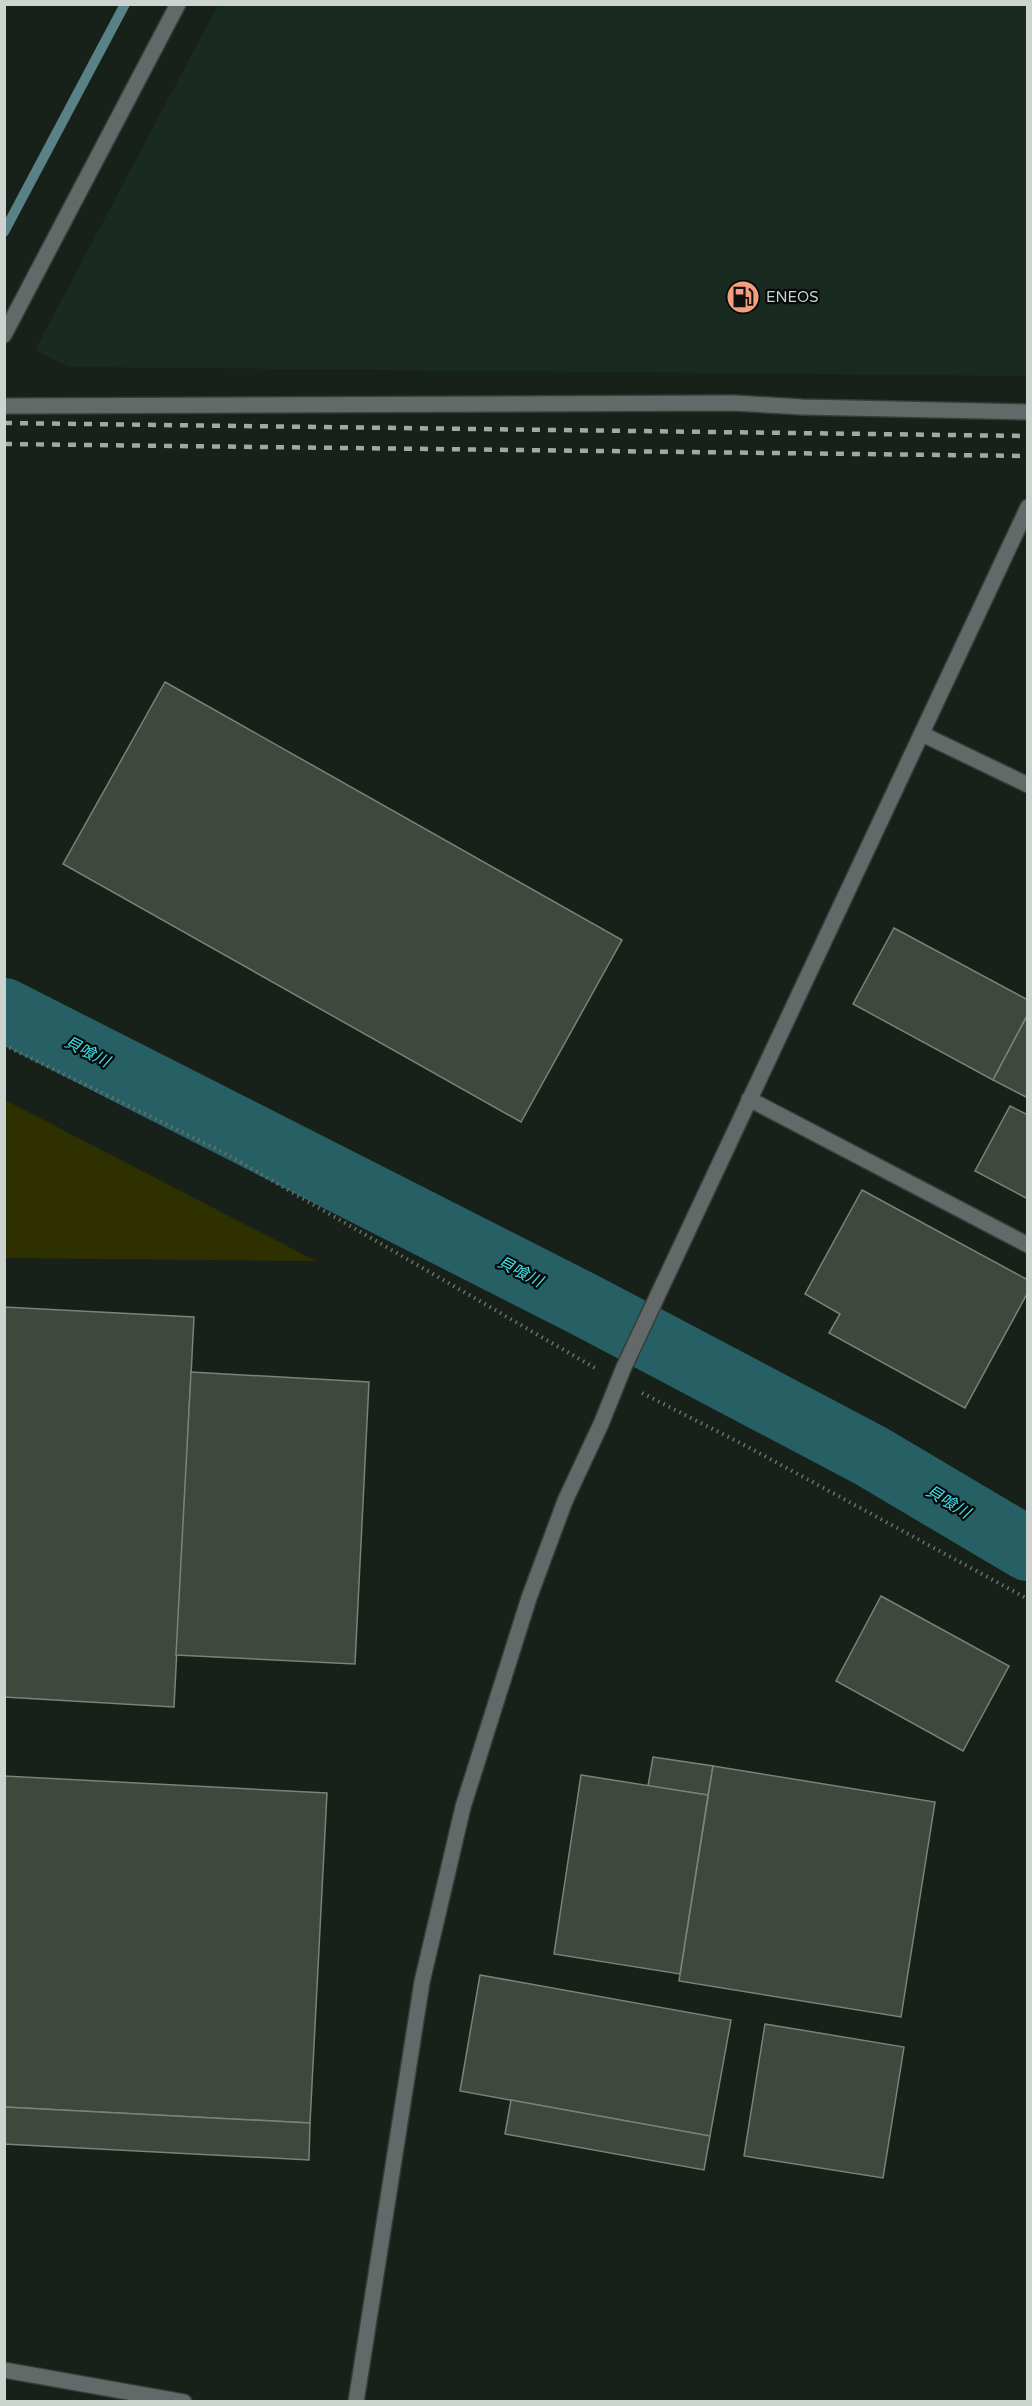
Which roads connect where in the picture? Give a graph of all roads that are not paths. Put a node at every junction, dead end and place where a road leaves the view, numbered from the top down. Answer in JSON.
{"nodes":[{"id":1,"x":178,"y":4,"type":"edge"},
{"id":2,"x":4,"y":335,"type":"edge"},
{"id":3,"x":4,"y":406,"type":"edge"},
{"id":4,"x":1028,"y":412,"type":"edge"},
{"id":5,"x":1028,"y":507,"type":"edge"},
{"id":6,"x":922,"y":734,"type":"junction"},
{"id":7,"x":1028,"y":785,"type":"edge"},
{"id":8,"x":749,"y":1099,"type":"junction"},
{"id":9,"x":1028,"y":1245,"type":"edge"},
{"id":10,"x":4,"y":2370,"type":"edge"},
{"id":11,"x":184,"y":2402,"type":"edge"},
{"id":12,"x":356,"y":2402,"type":"edge"}],
"edges":[{"from":1,"to":2,"type":"street"},
{"from":3,"to":4,"type":"street"},
{"from":5,"to":6,"type":"street"},
{"from":6,"to":7,"type":"street"},
{"from":6,"to":8,"type":"street"},
{"from":8,"to":9,"type":"street"},
{"from":8,"to":12,"type":"street"},
{"from":10,"to":11,"type":"street"}]}
